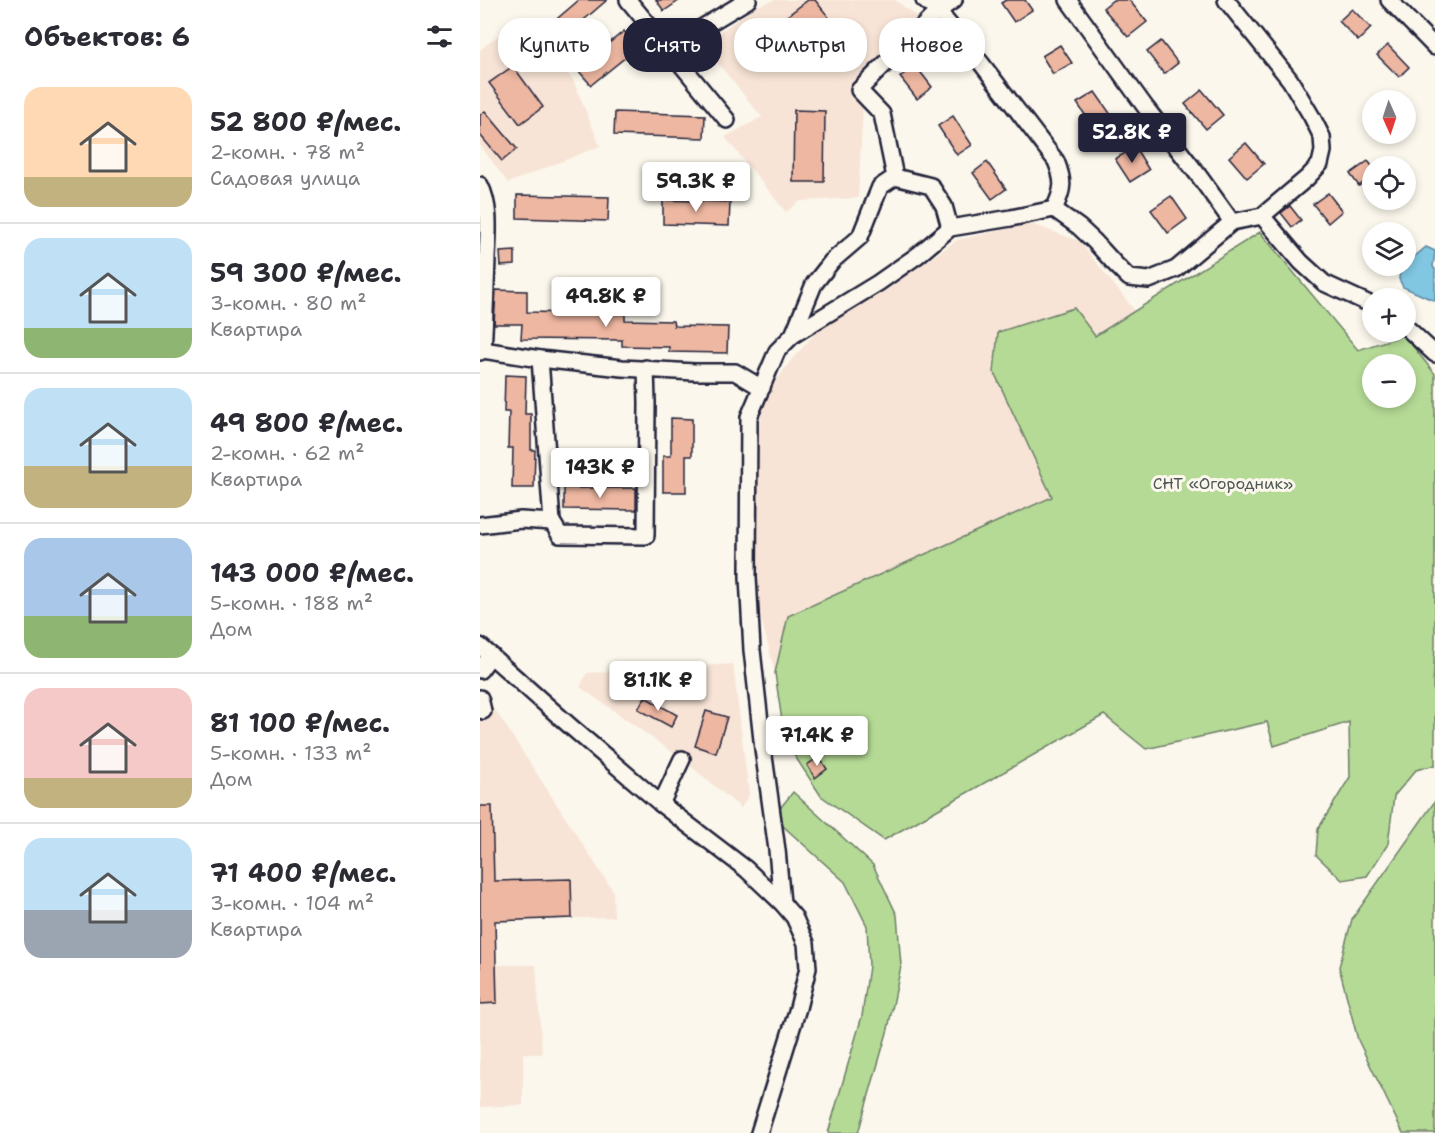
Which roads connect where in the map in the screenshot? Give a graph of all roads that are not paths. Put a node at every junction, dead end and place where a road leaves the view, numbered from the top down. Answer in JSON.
{"nodes":[{"id":1,"x":628,"y":0,"type":"edge"},
{"id":2,"x":748,"y":0,"type":"edge"},
{"id":3,"x":924,"y":0,"type":"edge"},
{"id":4,"x":954,"y":0,"type":"edge"},
{"id":5,"x":1068,"y":0,"type":"edge"},
{"id":6,"x":1226,"y":0,"type":"edge"},
{"id":7,"x":1389,"y":0,"type":"edge"},
{"id":8,"x":938,"y":11,"type":"junction"},
{"id":9,"x":643,"y":18,"type":"edge"},
{"id":10,"x":718,"y":18,"type":"edge"},
{"id":11,"x":1435,"y":47,"type":"edge"},
{"id":12,"x":688,"y":72,"type":"edge"},
{"id":13,"x":728,"y":120,"type":"dead end"},
{"id":14,"x":895,"y":177,"type":"junction"},
{"id":15,"x":480,"y":185,"type":"edge"},
{"id":16,"x":1054,"y":209,"type":"junction"},
{"id":17,"x":1262,"y":216,"type":"junction"},
{"id":18,"x":1232,"y":222,"type":"junction"},
{"id":19,"x":950,"y":228,"type":"junction"},
{"id":20,"x":1362,"y":301,"type":"edge"},
{"id":21,"x":793,"y":335,"type":"junction"},
{"id":22,"x":1416,"y":336,"type":"edge"},
{"id":23,"x":481,"y":351,"type":"edge"},
{"id":24,"x":1435,"y":354,"type":"edge"},
{"id":25,"x":540,"y":359,"type":"junction"},
{"id":26,"x":646,"y":368,"type":"junction"},
{"id":27,"x":762,"y":388,"type":"junction"},
{"id":28,"x":552,"y":522,"type":"junction"},
{"id":29,"x":480,"y":525,"type":"edge"},
{"id":30,"x":485,"y":650,"type":"edge"},
{"id":31,"x":480,"y":670,"type":"edge"},
{"id":32,"x":682,"y":759,"type":"dead end"},
{"id":33,"x":661,"y":804,"type":"junction"},
{"id":34,"x":782,"y":903,"type":"junction"},
{"id":35,"x":759,"y":1133,"type":"edge"}],
"edges":[{"from":1,"to":9,"type":"street"},
{"from":2,"to":10,"type":"street"},
{"from":3,"to":8,"type":"street"},
{"from":4,"to":8,"type":"street"},
{"from":5,"to":18,"type":"street"},
{"from":6,"to":17,"type":"street"},
{"from":7,"to":11,"type":"street"},
{"from":8,"to":14,"type":"street"},
{"from":8,"to":16,"type":"street"},
{"from":12,"to":13,"type":"street"},
{"from":14,"to":19,"type":"street"},
{"from":14,"to":21,"type":"street"},
{"from":15,"to":23,"type":"street"},
{"from":16,"to":18,"type":"street"},
{"from":16,"to":19,"type":"street"},
{"from":17,"to":18,"type":"street"},
{"from":17,"to":20,"type":"street"},
{"from":19,"to":21,"type":"street"},
{"from":21,"to":27,"type":"street"},
{"from":22,"to":24,"type":"street"},
{"from":23,"to":25,"type":"street"},
{"from":25,"to":26,"type":"street"},
{"from":25,"to":28,"type":"street"},
{"from":26,"to":27,"type":"street"},
{"from":26,"to":28,"type":"street"},
{"from":27,"to":34,"type":"street"},
{"from":28,"to":29,"type":"street"},
{"from":30,"to":31,"type":"street"},
{"from":30,"to":33,"type":"street"},
{"from":32,"to":33,"type":"street"},
{"from":33,"to":34,"type":"street"},
{"from":34,"to":35,"type":"street"}]}
